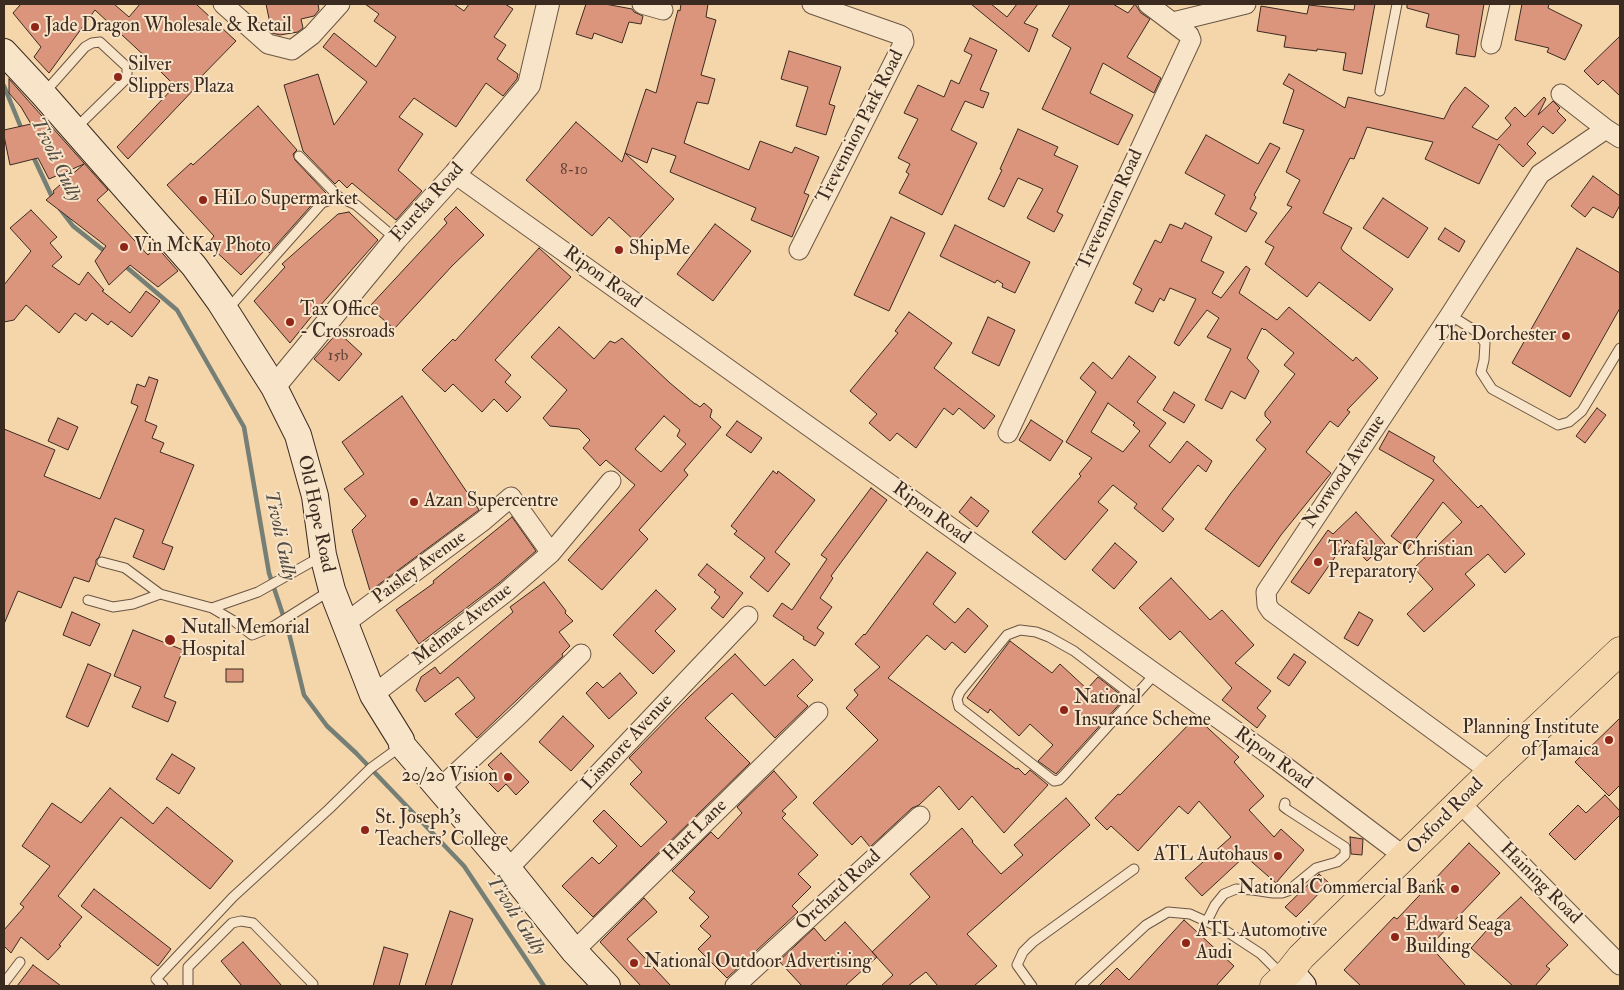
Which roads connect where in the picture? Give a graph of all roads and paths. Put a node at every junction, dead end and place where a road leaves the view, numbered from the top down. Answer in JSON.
{"nodes":[{"id":1,"x":223,"y":4,"type":"edge"},
{"id":2,"x":340,"y":4,"type":"edge"},
{"id":3,"x":548,"y":4,"type":"edge"},
{"id":4,"x":642,"y":4,"type":"edge"},
{"id":5,"x":812,"y":4,"type":"edge"},
{"id":6,"x":1148,"y":4,"type":"edge"},
{"id":7,"x":1246,"y":4,"type":"edge"},
{"id":8,"x":1397,"y":4,"type":"edge"},
{"id":9,"x":1500,"y":4,"type":"edge"},
{"id":10,"x":664,"y":10,"type":"dead end"},
{"id":11,"x":1173,"y":22,"type":"junction"},
{"id":12,"x":1491,"y":44,"type":"dead end"},
{"id":13,"x":4,"y":52,"type":"edge"},
{"id":14,"x":1380,"y":91,"type":"dead end"},
{"id":15,"x":43,"y":94,"type":"junction"},
{"id":16,"x":1561,"y":94,"type":"dead end"},
{"id":17,"x":74,"y":130,"type":"junction"},
{"id":18,"x":1613,"y":134,"type":"edge"},
{"id":19,"x":299,"y":156,"type":"dead end"},
{"id":20,"x":455,"y":174,"type":"junction"},
{"id":21,"x":339,"y":197,"type":"junction"},
{"id":22,"x":396,"y":239,"type":"junction"},
{"id":23,"x":799,"y":250,"type":"dead end"},
{"id":24,"x":226,"y":311,"type":"junction"},
{"id":25,"x":1450,"y":315,"type":"junction"},
{"id":26,"x":1620,"y":348,"type":"edge"},
{"id":27,"x":274,"y":387,"type":"junction"},
{"id":28,"x":1008,"y":433,"type":"dead end"},
{"id":29,"x":611,"y":481,"type":"dead end"},
{"id":30,"x":551,"y":553,"type":"junction"},
{"id":31,"x":322,"y":555,"type":"junction"},
{"id":32,"x":102,"y":562,"type":"dead end"},
{"id":33,"x":332,"y":590,"type":"junction"},
{"id":34,"x":160,"y":594,"type":"junction"},
{"id":35,"x":88,"y":600,"type":"dead end"},
{"id":36,"x":212,"y":608,"type":"junction"},
{"id":37,"x":748,"y":616,"type":"dead end"},
{"id":38,"x":344,"y":624,"type":"junction"},
{"id":39,"x":1620,"y":651,"type":"edge"},
{"id":40,"x":581,"y":654,"type":"dead end"},
{"id":41,"x":1155,"y":674,"type":"junction"},
{"id":42,"x":373,"y":695,"type":"junction"},
{"id":43,"x":1134,"y":697,"type":"junction"},
{"id":44,"x":818,"y":712,"type":"dead end"},
{"id":45,"x":402,"y":745,"type":"junction"},
{"id":46,"x":1491,"y":772,"type":"junction"},
{"id":47,"x":439,"y":789,"type":"junction"},
{"id":48,"x":1285,"y":803,"type":"dead end"},
{"id":49,"x":1460,"y":803,"type":"junction"},
{"id":50,"x":920,"y":816,"type":"dead end"},
{"id":51,"x":1405,"y":857,"type":"junction"},
{"id":52,"x":1134,"y":868,"type":"dead end"},
{"id":53,"x":508,"y":869,"type":"junction"},
{"id":54,"x":1207,"y":921,"type":"junction"},
{"id":55,"x":574,"y":951,"type":"junction"},
{"id":56,"x":20,"y":962,"type":"dead end"},
{"id":57,"x":1620,"y":965,"type":"edge"},
{"id":58,"x":1288,"y":980,"type":"edge"},
{"id":59,"x":4,"y":982,"type":"edge"},
{"id":60,"x":153,"y":982,"type":"edge"},
{"id":61,"x":313,"y":984,"type":"dead end"},
{"id":62,"x":163,"y":986,"type":"edge"},
{"id":63,"x":188,"y":986,"type":"edge"},
{"id":64,"x":608,"y":986,"type":"edge"},
{"id":65,"x":735,"y":986,"type":"edge"},
{"id":66,"x":1032,"y":986,"type":"edge"},
{"id":67,"x":1080,"y":986,"type":"edge"}],
"edges":[{"from":1,"to":2,"type":"street"},
{"from":3,"to":20,"type":"street","name":"Eureka Road"},
{"from":4,"to":10,"type":"street"},
{"from":5,"to":23,"type":"street","name":"Trevennion Park Road"},
{"from":6,"to":11,"type":"street","name":"Trevennion Road"},
{"from":7,"to":11,"type":"street"},
{"from":8,"to":14,"type":"lane"},
{"from":9,"to":12,"type":"street"},
{"from":11,"to":28,"type":"street","name":"Trevennion Road"},
{"from":13,"to":15,"type":"main road","name":"Old Hope Road"},
{"from":15,"to":17,"type":"main road","name":"Old Hope Road"},
{"from":15,"to":17,"type":"lane"},
{"from":16,"to":18,"type":"street","name":"Norwood Avenue"},
{"from":17,"to":24,"type":"main road","name":"Old Hope Road"},
{"from":18,"to":25,"type":"street","name":"Norwood Avenue"},
{"from":19,"to":21,"type":"lane"},
{"from":20,"to":22,"type":"street","name":"Eureka Road"},
{"from":20,"to":41,"type":"street","name":"Ripon Road"},
{"from":21,"to":22,"type":"lane"},
{"from":21,"to":24,"type":"lane"},
{"from":22,"to":27,"type":"street","name":"Eureka Road"},
{"from":24,"to":27,"type":"main road","name":"Old Hope Road"},
{"from":25,"to":26,"type":"lane"},
{"from":25,"to":46,"type":"street","name":"Norwood Avenue"},
{"from":27,"to":31,"type":"main road","name":"Old Hope Road"},
{"from":29,"to":30,"type":"street","name":"Melmac Avenue"},
{"from":30,"to":38,"type":"street","name":"Paisley Avenue"},
{"from":30,"to":42,"type":"street","name":"Melmac Avenue"},
{"from":31,"to":33,"type":"main road","name":"Old Hope Road"},
{"from":31,"to":36,"type":"lane"},
{"from":32,"to":34,"type":"lane"},
{"from":33,"to":36,"type":"lane"},
{"from":33,"to":38,"type":"main road","name":"Old Hope Road"},
{"from":34,"to":35,"type":"lane"},
{"from":34,"to":36,"type":"lane"},
{"from":37,"to":53,"type":"street","name":"Lismore Avenue"},
{"from":38,"to":42,"type":"main road","name":"Old Hope Road"},
{"from":39,"to":46,"type":"main road","name":"Oxford Road"},
{"from":40,"to":47,"type":"street"},
{"from":41,"to":43,"type":"lane"},
{"from":41,"to":51,"type":"street","name":"Ripon Road"},
{"from":42,"to":45,"type":"main road","name":"Old Hope Road"},
{"from":43,"to":43,"type":"lane"},
{"from":44,"to":55,"type":"street","name":"Hart Lane"},
{"from":45,"to":47,"type":"main road","name":"Old Hope Road"},
{"from":45,"to":60,"type":"lane"},
{"from":46,"to":49,"type":"main road","name":"Oxford Road"},
{"from":47,"to":53,"type":"main road","name":"Old Hope Road"},
{"from":48,"to":54,"type":"lane"},
{"from":49,"to":51,"type":"main road","name":"Oxford Road"},
{"from":49,"to":57,"type":"street","name":"Haining Road"},
{"from":50,"to":65,"type":"street","name":"Orchard Road"},
{"from":51,"to":58,"type":"main road","name":"Oxford Road"},
{"from":52,"to":66,"type":"lane"},
{"from":53,"to":55,"type":"main road","name":"Old Hope Road"},
{"from":54,"to":58,"type":"lane"},
{"from":54,"to":67,"type":"lane"},
{"from":55,"to":64,"type":"main road","name":"Old Hope Road"},
{"from":56,"to":59,"type":"lane"},
{"from":60,"to":62,"type":"lane"},
{"from":61,"to":63,"type":"lane"}]}
